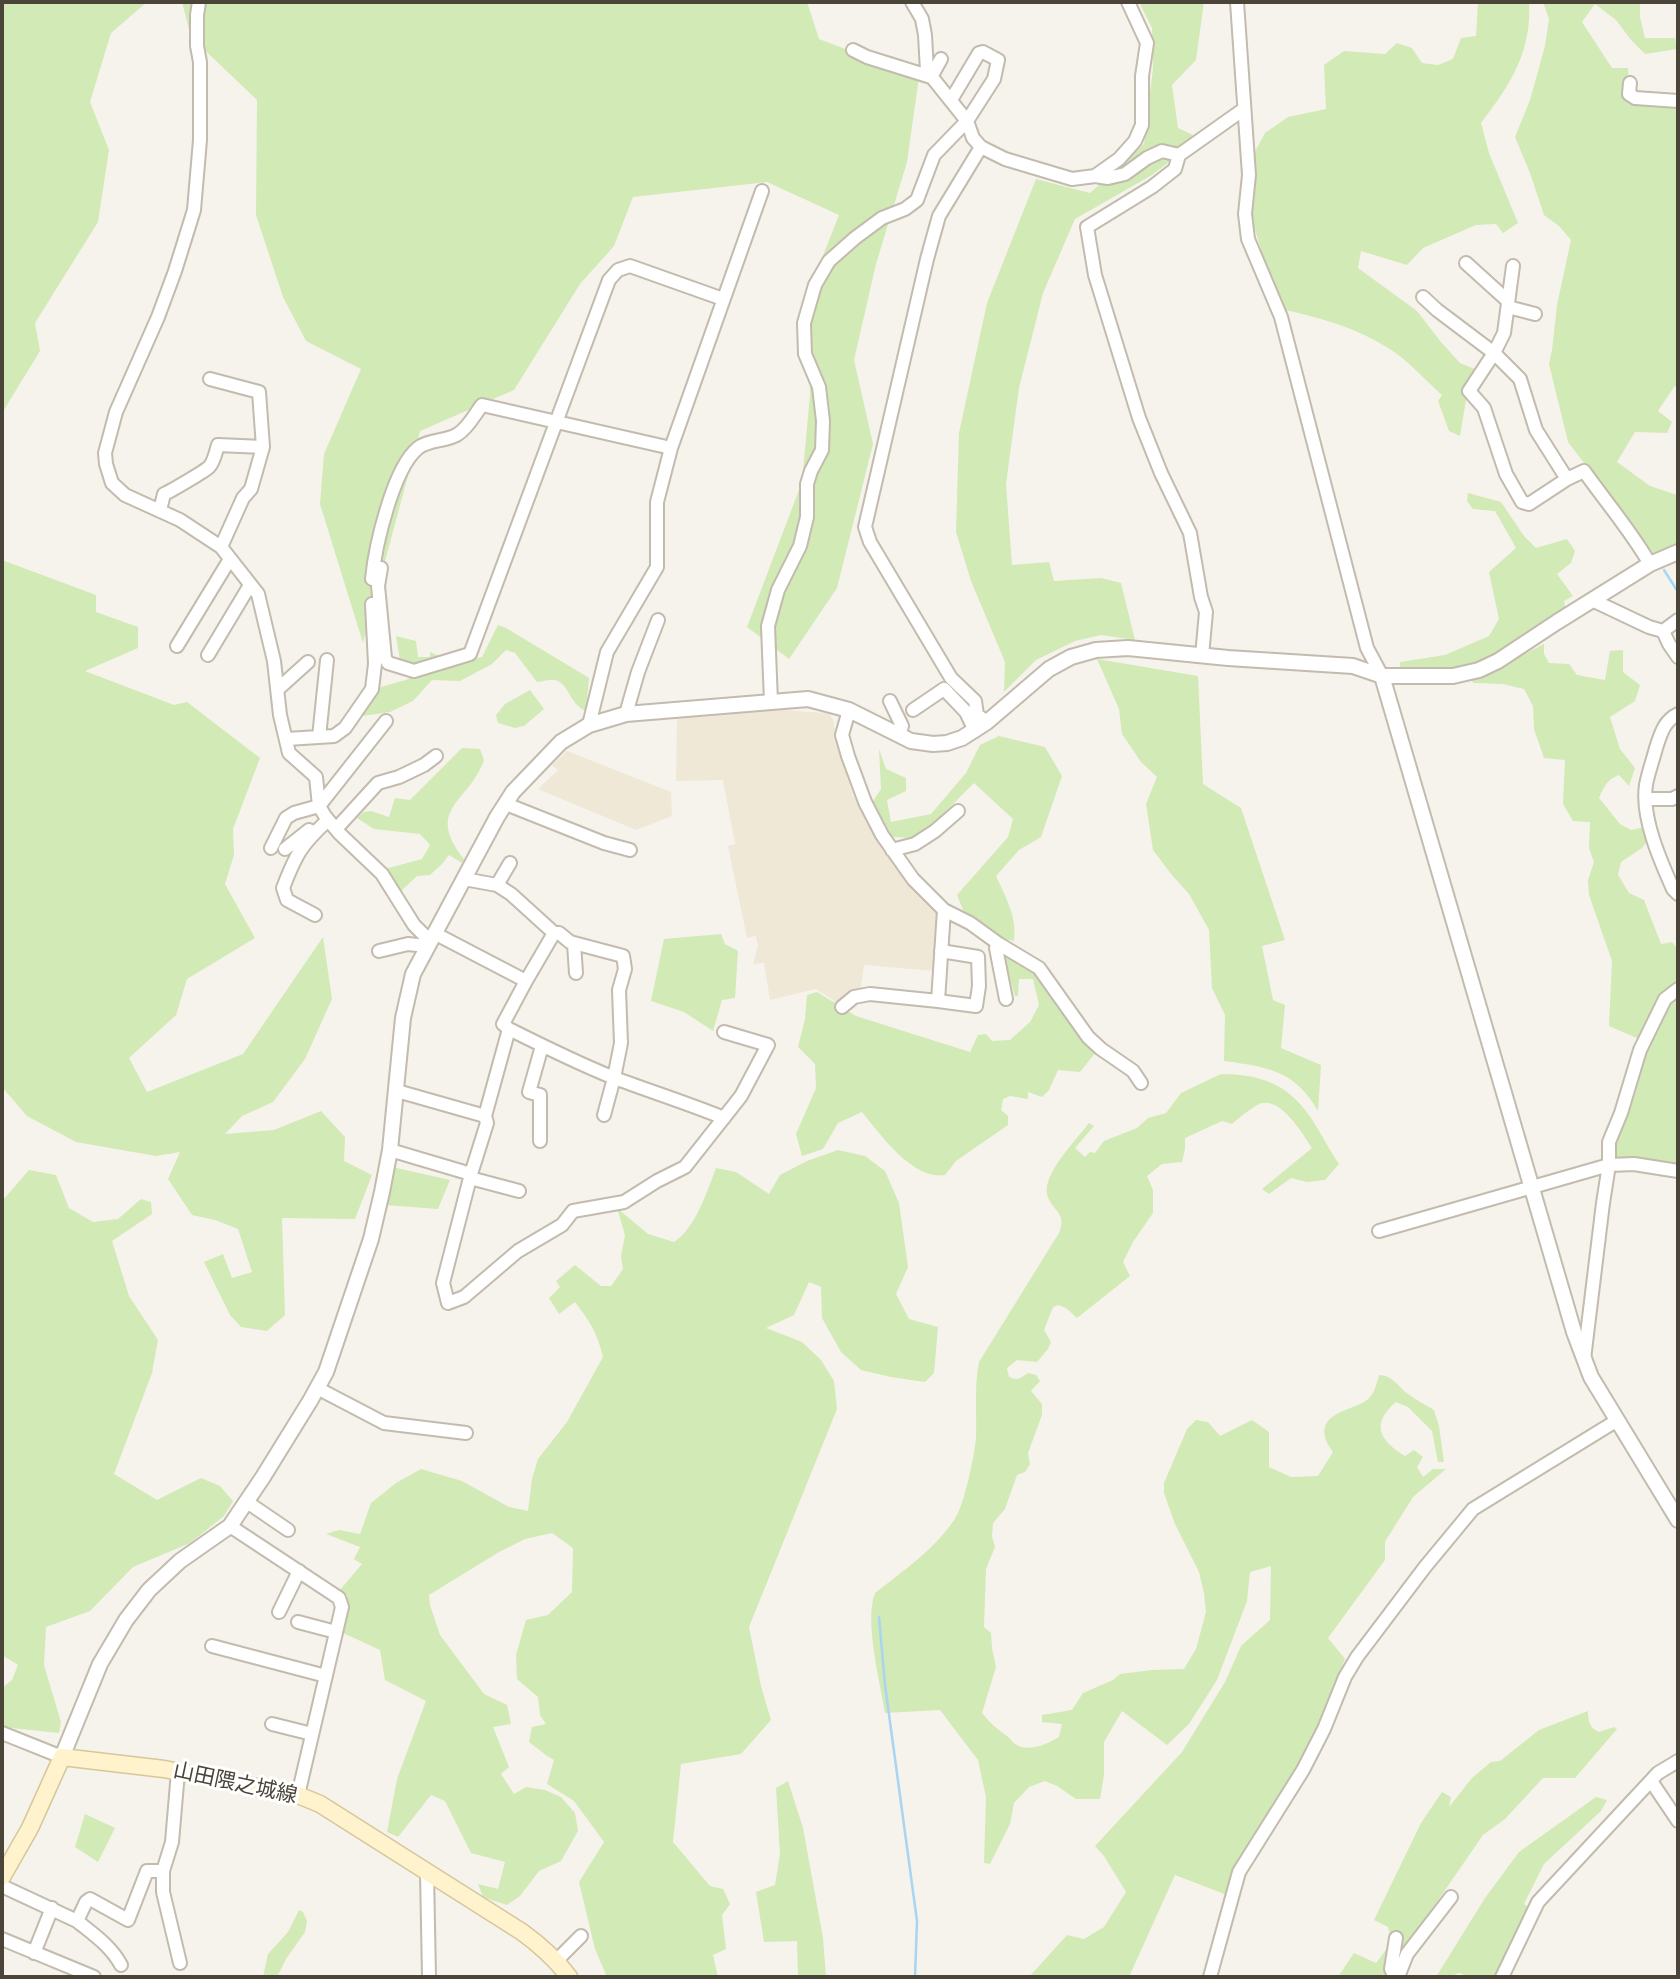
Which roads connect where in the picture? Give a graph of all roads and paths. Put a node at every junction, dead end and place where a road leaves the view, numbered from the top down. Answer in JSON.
{"nodes":[{"id":1,"x":199,"y":2,"type":"edge"},
{"id":2,"x":912,"y":2,"type":"edge"},
{"id":3,"x":1128,"y":2,"type":"edge"},
{"id":4,"x":1237,"y":2,"type":"edge"},
{"id":5,"x":853,"y":50,"type":"dead end"},
{"id":6,"x":941,"y":59,"type":"dead end"},
{"id":7,"x":931,"y":77,"type":"junction"},
{"id":8,"x":1630,"y":83,"type":"dead end"},
{"id":9,"x":951,"y":100,"type":"junction"},
{"id":10,"x":1678,"y":102,"type":"edge"},
{"id":11,"x":1244,"y":109,"type":"junction"},
{"id":12,"x":967,"y":121,"type":"junction"},
{"id":13,"x":981,"y":147,"type":"junction"},
{"id":14,"x":1179,"y":155,"type":"junction"},
{"id":15,"x":1095,"y":176,"type":"junction"},
{"id":16,"x":762,"y":191,"type":"dead end"},
{"id":17,"x":1466,"y":263,"type":"dead end"},
{"id":18,"x":1513,"y":266,"type":"dead end"},
{"id":19,"x":1423,"y":297,"type":"dead end"},
{"id":20,"x":723,"y":299,"type":"junction"},
{"id":21,"x":1508,"y":304,"type":"junction"},
{"id":22,"x":1535,"y":314,"type":"dead end"},
{"id":23,"x":1493,"y":352,"type":"junction"},
{"id":24,"x":210,"y":379,"type":"dead end"},
{"id":25,"x":557,"y":423,"type":"junction"},
{"id":26,"x":263,"y":447,"type":"junction"},
{"id":27,"x":671,"y":448,"type":"junction"},
{"id":28,"x":1567,"y":479,"type":"junction"},
{"id":29,"x":160,"y":510,"type":"junction"},
{"id":30,"x":221,"y":547,"type":"junction"},
{"id":31,"x":1678,"y":552,"type":"edge"},
{"id":32,"x":230,"y":559,"type":"junction"},
{"id":33,"x":1650,"y":564,"type":"junction"},
{"id":34,"x":381,"y":568,"type":"dead end"},
{"id":35,"x":250,"y":585,"type":"junction"},
{"id":36,"x":1592,"y":600,"type":"junction"},
{"id":37,"x":658,"y":620,"type":"dead end"},
{"id":38,"x":1678,"y":620,"type":"edge"},
{"id":39,"x":1664,"y":631,"type":"junction"},
{"id":40,"x":177,"y":646,"type":"dead end"},
{"id":41,"x":208,"y":656,"type":"dead end"},
{"id":42,"x":1202,"y":656,"type":"junction"},
{"id":43,"x":1678,"y":657,"type":"edge"},
{"id":44,"x":327,"y":660,"type":"dead end"},
{"id":45,"x":308,"y":662,"type":"dead end"},
{"id":46,"x":1382,"y":676,"type":"junction"},
{"id":47,"x":278,"y":689,"type":"junction"},
{"id":48,"x":890,"y":701,"type":"dead end"},
{"id":49,"x":771,"y":702,"type":"junction"},
{"id":50,"x":849,"y":710,"type":"junction"},
{"id":51,"x":913,"y":710,"type":"dead end"},
{"id":52,"x":1678,"y":713,"type":"edge"},
{"id":53,"x":626,"y":714,"type":"junction"},
{"id":54,"x":386,"y":721,"type":"dead end"},
{"id":55,"x":589,"y":725,"type":"junction"},
{"id":56,"x":981,"y":727,"type":"junction"},
{"id":57,"x":899,"y":735,"type":"junction"},
{"id":58,"x":320,"y":737,"type":"junction"},
{"id":59,"x":287,"y":739,"type":"junction"},
{"id":60,"x":436,"y":756,"type":"dead end"},
{"id":61,"x":1678,"y":796,"type":"edge"},
{"id":62,"x":1646,"y":799,"type":"junction"},
{"id":63,"x":506,"y":803,"type":"junction"},
{"id":64,"x":958,"y":811,"type":"dead end"},
{"id":65,"x":327,"y":818,"type":"junction"},
{"id":66,"x":271,"y":848,"type":"dead end"},
{"id":67,"x":285,"y":849,"type":"dead end"},
{"id":68,"x":630,"y":850,"type":"dead end"},
{"id":69,"x":892,"y":850,"type":"junction"},
{"id":70,"x":510,"y":863,"type":"dead end"},
{"id":71,"x":464,"y":879,"type":"junction"},
{"id":72,"x":497,"y":886,"type":"junction"},
{"id":73,"x":1678,"y":894,"type":"edge"},
{"id":74,"x":944,"y":910,"type":"junction"},
{"id":75,"x":315,"y":915,"type":"dead end"},
{"id":76,"x":554,"y":933,"type":"junction"},
{"id":77,"x":430,"y":940,"type":"junction"},
{"id":78,"x":574,"y":943,"type":"junction"},
{"id":79,"x":997,"y":946,"type":"junction"},
{"id":80,"x":379,"y":951,"type":"dead end"},
{"id":81,"x":941,"y":951,"type":"junction"},
{"id":82,"x":978,"y":957,"type":"junction"},
{"id":83,"x":576,"y":973,"type":"dead end"},
{"id":84,"x":526,"y":981,"type":"junction"},
{"id":85,"x":1678,"y":989,"type":"edge"},
{"id":86,"x":1006,"y":999,"type":"dead end"},
{"id":87,"x":937,"y":1001,"type":"junction"},
{"id":88,"x":842,"y":1007,"type":"dead end"},
{"id":89,"x":509,"y":1029,"type":"junction"},
{"id":90,"x":724,"y":1032,"type":"dead end"},
{"id":91,"x":542,"y":1046,"type":"junction"},
{"id":92,"x":614,"y":1078,"type":"junction"},
{"id":93,"x":1142,"y":1083,"type":"dead end"},
{"id":94,"x":397,"y":1091,"type":"junction"},
{"id":95,"x":604,"y":1115,"type":"dead end"},
{"id":96,"x":485,"y":1116,"type":"junction"},
{"id":97,"x":724,"y":1118,"type":"junction"},
{"id":98,"x":540,"y":1141,"type":"dead end"},
{"id":99,"x":390,"y":1150,"type":"junction"},
{"id":100,"x":1609,"y":1165,"type":"junction"},
{"id":101,"x":1678,"y":1171,"type":"edge"},
{"id":102,"x":470,"y":1176,"type":"junction"},
{"id":103,"x":1532,"y":1186,"type":"junction"},
{"id":104,"x":519,"y":1191,"type":"dead end"},
{"id":105,"x":1379,"y":1231,"type":"dead end"},
{"id":106,"x":1584,"y":1359,"type":"junction"},
{"id":107,"x":317,"y":1388,"type":"junction"},
{"id":108,"x":1616,"y":1421,"type":"junction"},
{"id":109,"x":466,"y":1433,"type":"dead end"},
{"id":110,"x":247,"y":1502,"type":"junction"},
{"id":111,"x":1678,"y":1520,"type":"edge"},
{"id":112,"x":230,"y":1526,"type":"junction"},
{"id":113,"x":288,"y":1530,"type":"dead end"},
{"id":114,"x":299,"y":1571,"type":"junction"},
{"id":115,"x":279,"y":1612,"type":"dead end"},
{"id":116,"x":298,"y":1622,"type":"dead end"},
{"id":117,"x":336,"y":1632,"type":"junction"},
{"id":118,"x":212,"y":1646,"type":"dead end"},
{"id":119,"x":326,"y":1676,"type":"junction"},
{"id":120,"x":272,"y":1724,"type":"dead end"},
{"id":121,"x":2,"y":1734,"type":"edge"},
{"id":122,"x":312,"y":1734,"type":"junction"},
{"id":123,"x":62,"y":1757,"type":"junction"},
{"id":124,"x":1678,"y":1760,"type":"edge"},
{"id":125,"x":178,"y":1772,"type":"junction"},
{"id":126,"x":1651,"y":1781,"type":"junction"},
{"id":127,"x":298,"y":1796,"type":"junction"},
{"id":128,"x":1678,"y":1821,"type":"edge"},
{"id":129,"x":163,"y":1871,"type":"junction"},
{"id":130,"x":427,"y":1872,"type":"junction"},
{"id":131,"x":2,"y":1877,"type":"edge"},
{"id":132,"x":2,"y":1886,"type":"edge"},
{"id":133,"x":1451,"y":1897,"type":"dead end"},
{"id":134,"x":52,"y":1908,"type":"junction"},
{"id":135,"x":77,"y":1921,"type":"junction"},
{"id":136,"x":581,"y":1936,"type":"dead end"},
{"id":137,"x":1396,"y":1938,"type":"dead end"},
{"id":138,"x":2,"y":1939,"type":"edge"},
{"id":139,"x":34,"y":1952,"type":"junction"},
{"id":140,"x":557,"y":1960,"type":"junction"},
{"id":141,"x":180,"y":1963,"type":"dead end"},
{"id":142,"x":121,"y":1965,"type":"dead end"},
{"id":143,"x":94,"y":1977,"type":"edge"},
{"id":144,"x":429,"y":1977,"type":"edge"},
{"id":145,"x":569,"y":1977,"type":"edge"},
{"id":146,"x":1210,"y":1977,"type":"edge"},
{"id":147,"x":1396,"y":1977,"type":"edge"},
{"id":148,"x":1502,"y":1977,"type":"edge"}],
"edges":[{"from":1,"to":29,"type":"street"},
{"from":2,"to":7,"type":"street"},
{"from":3,"to":15,"type":"street"},
{"from":4,"to":11,"type":"street"},
{"from":5,"to":7,"type":"street"},
{"from":6,"to":7,"type":"street"},
{"from":7,"to":9,"type":"street"},
{"from":8,"to":10,"type":"street"},
{"from":9,"to":12,"type":"street"},
{"from":9,"to":12,"type":"street"},
{"from":11,"to":14,"type":"street"},
{"from":11,"to":46,"type":"street"},
{"from":12,"to":13,"type":"street"},
{"from":12,"to":49,"type":"street"},
{"from":13,"to":15,"type":"street"},
{"from":13,"to":56,"type":"street"},
{"from":14,"to":15,"type":"street"},
{"from":14,"to":42,"type":"street"},
{"from":16,"to":20,"type":"street"},
{"from":17,"to":21,"type":"street"},
{"from":18,"to":21,"type":"street"},
{"from":19,"to":23,"type":"street"},
{"from":20,"to":25,"type":"street"},
{"from":20,"to":27,"type":"street"},
{"from":21,"to":22,"type":"street"},
{"from":21,"to":23,"type":"street"},
{"from":23,"to":28,"type":"street"},
{"from":23,"to":28,"type":"street"},
{"from":24,"to":26,"type":"street"},
{"from":25,"to":27,"type":"street"},
{"from":25,"to":34,"type":"street"},
{"from":25,"to":58,"type":"street"},
{"from":26,"to":29,"type":"street"},
{"from":26,"to":30,"type":"street"},
{"from":27,"to":55,"type":"street"},
{"from":28,"to":33,"type":"street"},
{"from":29,"to":30,"type":"street"},
{"from":30,"to":32,"type":"street"},
{"from":31,"to":33,"type":"street"},
{"from":32,"to":35,"type":"street"},
{"from":32,"to":40,"type":"street"},
{"from":33,"to":36,"type":"street"},
{"from":35,"to":41,"type":"street"},
{"from":35,"to":47,"type":"street"},
{"from":36,"to":39,"type":"street"},
{"from":36,"to":46,"type":"street"},
{"from":37,"to":53,"type":"street"},
{"from":38,"to":39,"type":"street"},
{"from":39,"to":43,"type":"street"},
{"from":42,"to":46,"type":"street"},
{"from":42,"to":56,"type":"street"},
{"from":44,"to":58,"type":"street"},
{"from":45,"to":47,"type":"street"},
{"from":46,"to":103,"type":"street"},
{"from":47,"to":59,"type":"street"},
{"from":48,"to":57,"type":"street"},
{"from":49,"to":50,"type":"street"},
{"from":49,"to":53,"type":"street"},
{"from":50,"to":57,"type":"street"},
{"from":50,"to":69,"type":"street"},
{"from":51,"to":56,"type":"street"},
{"from":52,"to":62,"type":"street"},
{"from":53,"to":55,"type":"street"},
{"from":54,"to":65,"type":"street"},
{"from":55,"to":63,"type":"street"},
{"from":56,"to":57,"type":"street"},
{"from":58,"to":59,"type":"street"},
{"from":59,"to":65,"type":"street"},
{"from":60,"to":65,"type":"street"},
{"from":61,"to":62,"type":"street"},
{"from":62,"to":73,"type":"street"},
{"from":63,"to":68,"type":"street"},
{"from":63,"to":71,"type":"street"},
{"from":64,"to":69,"type":"street"},
{"from":65,"to":66,"type":"street"},
{"from":65,"to":67,"type":"street"},
{"from":65,"to":75,"type":"street"},
{"from":65,"to":77,"type":"street"},
{"from":69,"to":74,"type":"street"},
{"from":70,"to":72,"type":"street"},
{"from":71,"to":72,"type":"street"},
{"from":71,"to":77,"type":"street"},
{"from":72,"to":76,"type":"street"},
{"from":74,"to":79,"type":"street"},
{"from":74,"to":81,"type":"street"},
{"from":76,"to":78,"type":"street"},
{"from":76,"to":84,"type":"street"},
{"from":77,"to":80,"type":"street"},
{"from":77,"to":84,"type":"street"},
{"from":77,"to":94,"type":"street"},
{"from":78,"to":83,"type":"street"},
{"from":78,"to":92,"type":"street"},
{"from":79,"to":82,"type":"street"},
{"from":79,"to":86,"type":"street"},
{"from":79,"to":93,"type":"street"},
{"from":81,"to":82,"type":"street"},
{"from":81,"to":87,"type":"street"},
{"from":82,"to":87,"type":"street"},
{"from":84,"to":89,"type":"street"},
{"from":85,"to":100,"type":"street"},
{"from":87,"to":88,"type":"street"},
{"from":89,"to":91,"type":"street"},
{"from":89,"to":96,"type":"street"},
{"from":90,"to":97,"type":"street"},
{"from":91,"to":92,"type":"street"},
{"from":91,"to":98,"type":"street"},
{"from":92,"to":95,"type":"street"},
{"from":92,"to":97,"type":"street"},
{"from":94,"to":96,"type":"street"},
{"from":94,"to":99,"type":"street"},
{"from":96,"to":102,"type":"street"},
{"from":97,"to":102,"type":"street"},
{"from":99,"to":102,"type":"street"},
{"from":99,"to":107,"type":"street"},
{"from":100,"to":101,"type":"street"},
{"from":100,"to":103,"type":"street"},
{"from":100,"to":106,"type":"street"},
{"from":102,"to":104,"type":"street"},
{"from":103,"to":105,"type":"street"},
{"from":103,"to":106,"type":"street"},
{"from":106,"to":108,"type":"street"},
{"from":107,"to":109,"type":"street"},
{"from":107,"to":110,"type":"street"},
{"from":108,"to":111,"type":"street"},
{"from":108,"to":146,"type":"street"},
{"from":110,"to":112,"type":"street"},
{"from":110,"to":113,"type":"street"},
{"from":112,"to":114,"type":"street"},
{"from":112,"to":123,"type":"street"},
{"from":114,"to":115,"type":"street"},
{"from":114,"to":117,"type":"street"},
{"from":116,"to":117,"type":"street"},
{"from":117,"to":119,"type":"street"},
{"from":118,"to":119,"type":"street"},
{"from":119,"to":122,"type":"street"},
{"from":120,"to":122,"type":"street"},
{"from":121,"to":123,"type":"street"},
{"from":122,"to":127,"type":"street"},
{"from":123,"to":125,"type":"main road","name":"山田隈之城線"},
{"from":123,"to":131,"type":"main road"},
{"from":124,"to":126,"type":"street"},
{"from":125,"to":127,"type":"main road","name":"山田隈之城線"},
{"from":125,"to":129,"type":"street"},
{"from":126,"to":128,"type":"street"},
{"from":126,"to":148,"type":"street"},
{"from":127,"to":130,"type":"main road","name":"山田隈之城線"},
{"from":129,"to":135,"type":"street"},
{"from":129,"to":141,"type":"street"},
{"from":130,"to":140,"type":"main road","name":"山田隈之城線"},
{"from":130,"to":144,"type":"street"},
{"from":132,"to":134,"type":"street"},
{"from":133,"to":147,"type":"street"},
{"from":134,"to":135,"type":"street"},
{"from":134,"to":139,"type":"street"},
{"from":135,"to":142,"type":"street"},
{"from":136,"to":140,"type":"street"},
{"from":137,"to":147,"type":"street"},
{"from":138,"to":139,"type":"street"},
{"from":139,"to":143,"type":"street"},
{"from":140,"to":145,"type":"main road","name":"山田隈之城線"}]}
